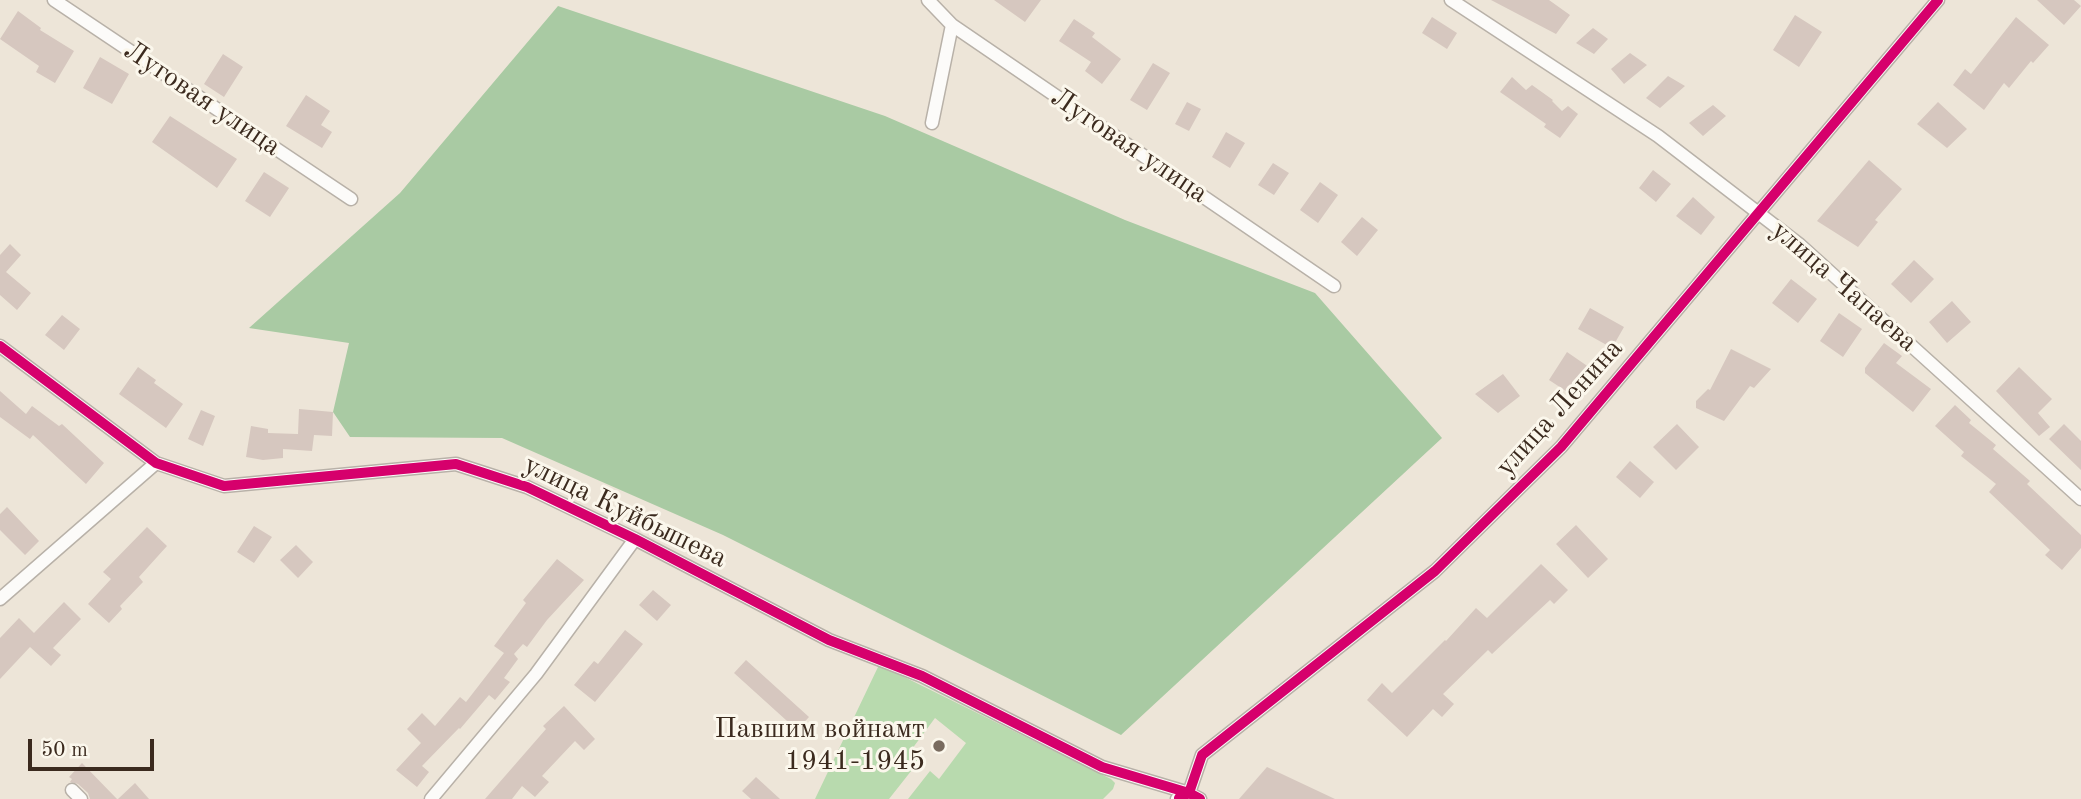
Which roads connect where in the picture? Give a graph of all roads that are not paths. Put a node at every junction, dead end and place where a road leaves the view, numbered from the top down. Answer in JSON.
{"nodes":[{"id":1,"x":54,"y":0,"type":"edge"},
{"id":2,"x":928,"y":0,"type":"edge"},
{"id":3,"x":1451,"y":0,"type":"edge"},
{"id":4,"x":1938,"y":0,"type":"edge"},
{"id":5,"x":952,"y":25,"type":"junction"},
{"id":6,"x":932,"y":123,"type":"dead end"},
{"id":7,"x":351,"y":199,"type":"dead end"},
{"id":8,"x":1757,"y":212,"type":"junction"},
{"id":9,"x":1334,"y":286,"type":"dead end"},
{"id":10,"x":0,"y":346,"type":"edge"},
{"id":11,"x":156,"y":463,"type":"junction"},
{"id":12,"x":2081,"y":499,"type":"edge"},
{"id":13,"x":635,"y":539,"type":"junction"},
{"id":14,"x":0,"y":599,"type":"edge"},
{"id":15,"x":1188,"y":797,"type":"edge"},
{"id":16,"x":431,"y":799,"type":"edge"}],
"edges":[{"from":1,"to":7,"type":"street","name":"Луговая улица"},
{"from":2,"to":5,"type":"street","name":"Луговая улица"},
{"from":3,"to":8,"type":"street","name":"улица Чапаева"},
{"from":4,"to":8,"type":"street","name":"улица Ленина"},
{"from":5,"to":6,"type":"street"},
{"from":5,"to":9,"type":"street","name":"Луговая улица"},
{"from":8,"to":12,"type":"street","name":"улица Чапаева"},
{"from":8,"to":15,"type":"street","name":"улица Ленина"},
{"from":10,"to":11,"type":"street","name":"улица Куйбышева"},
{"from":11,"to":13,"type":"street","name":"улица Куйбышева"},
{"from":11,"to":14,"type":"street"},
{"from":13,"to":15,"type":"street","name":"улица Куйбышева"},
{"from":13,"to":16,"type":"street"}]}
